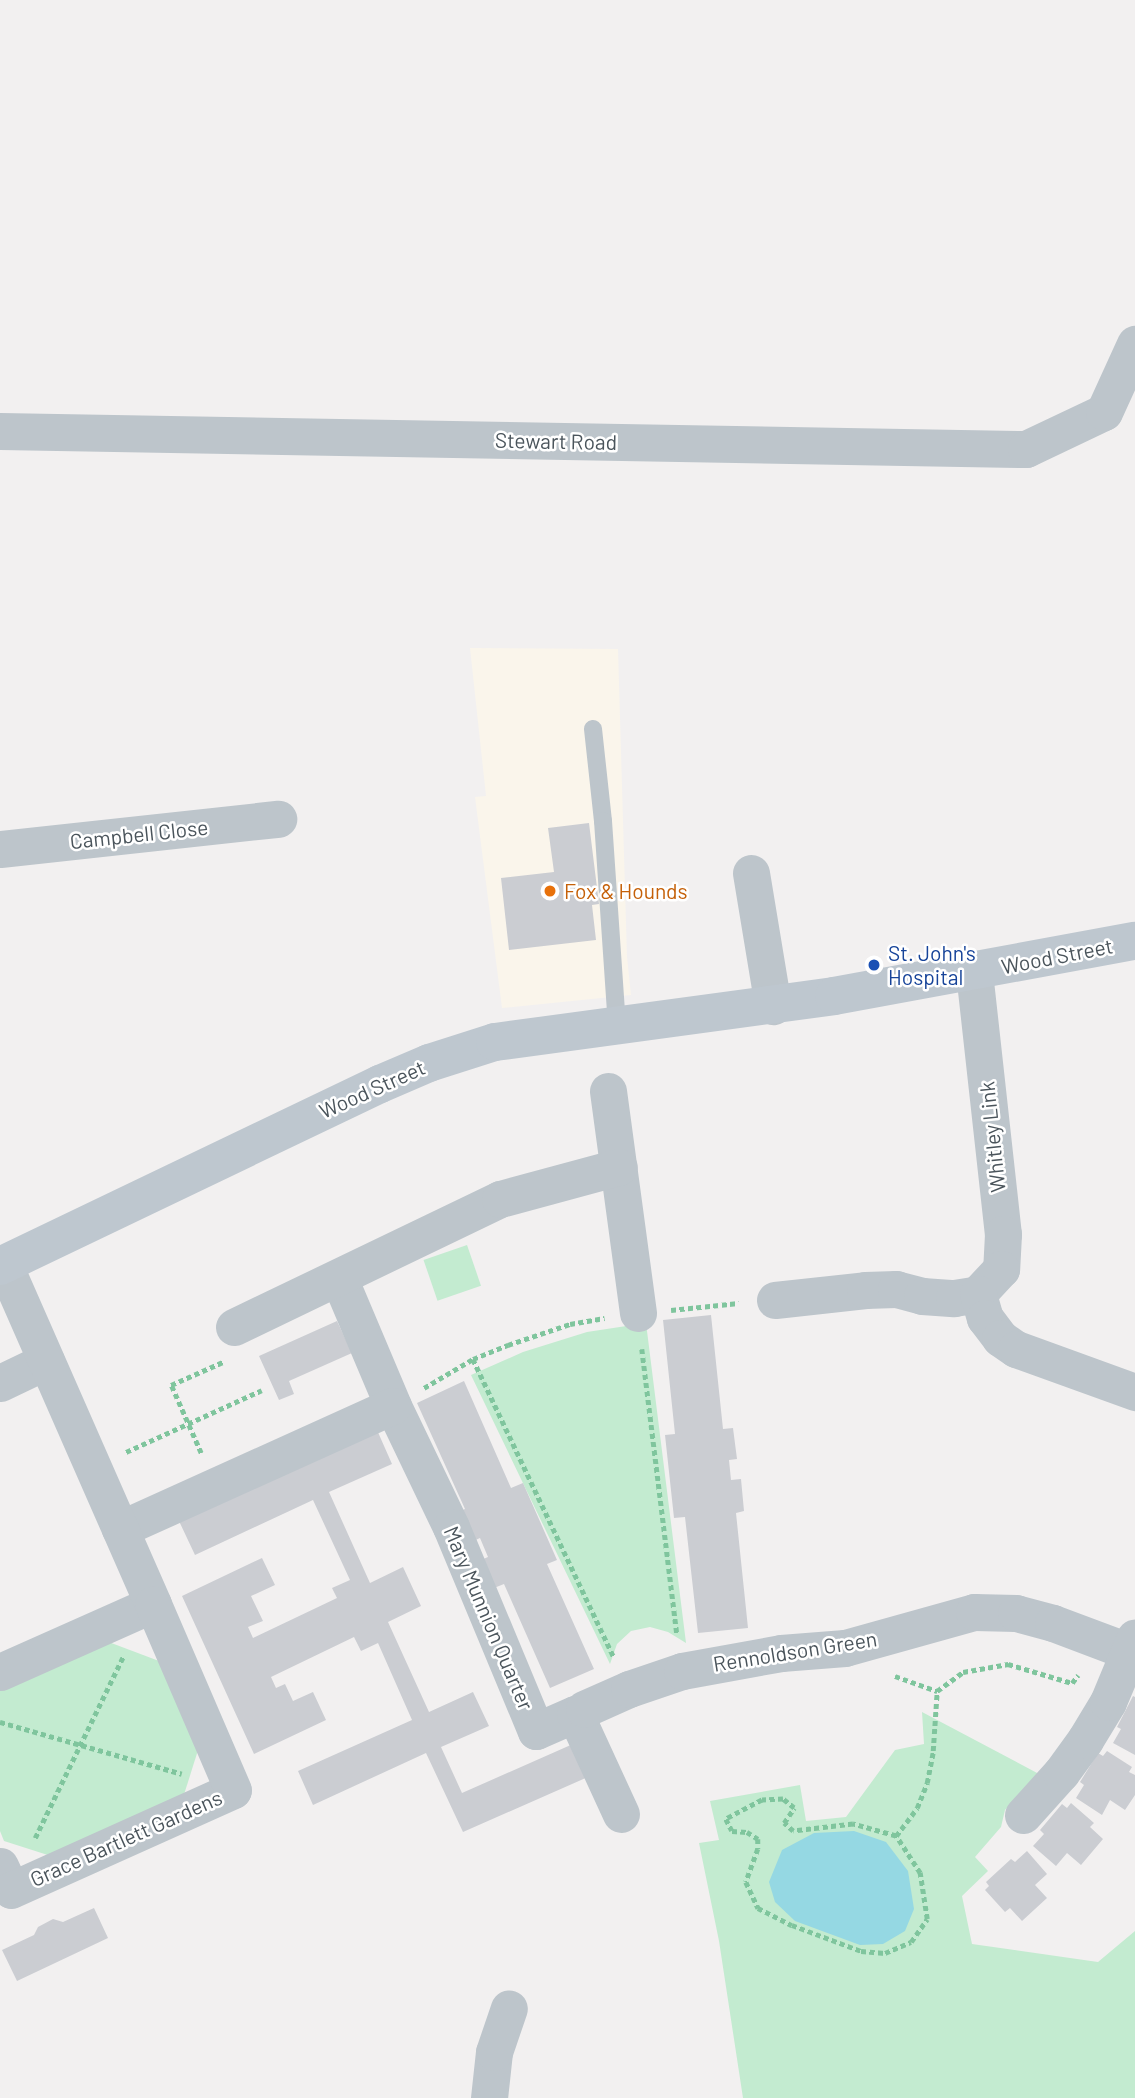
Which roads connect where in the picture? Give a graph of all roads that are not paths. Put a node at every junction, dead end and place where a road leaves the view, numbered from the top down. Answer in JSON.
{"nodes":[{"id":1,"x":1135,"y":344,"type":"edge"},
{"id":2,"x":0,"y":431,"type":"edge"},
{"id":3,"x":593,"y":729,"type":"dead end"},
{"id":4,"x":278,"y":819,"type":"dead end"},
{"id":5,"x":0,"y":849,"type":"edge"},
{"id":6,"x":751,"y":873,"type":"dead end"},
{"id":7,"x":1135,"y":941,"type":"edge"},
{"id":8,"x":974,"y":972,"type":"junction"},
{"id":9,"x":773,"y":1006,"type":"junction"},
{"id":10,"x":617,"y":1026,"type":"junction"},
{"id":11,"x":608,"y":1091,"type":"dead end"},
{"id":12,"x":619,"y":1167,"type":"junction"},
{"id":13,"x":2,"y":1265,"type":"edge"},
{"id":14,"x":339,"y":1278,"type":"junction"},
{"id":15,"x":978,"y":1294,"type":"junction"},
{"id":16,"x":775,"y":1300,"type":"road end"},
{"id":17,"x":638,"y":1313,"type":"road end"},
{"id":18,"x":234,"y":1342,"type":"road end"},
{"id":19,"x":46,"y":1361,"type":"junction"},
{"id":20,"x":0,"y":1383,"type":"edge"},
{"id":21,"x":1135,"y":1392,"type":"edge"},
{"id":22,"x":393,"y":1406,"type":"junction"},
{"id":23,"x":120,"y":1529,"type":"junction"},
{"id":24,"x":153,"y":1604,"type":"junction"},
{"id":25,"x":1123,"y":1644,"type":"edge"},
{"id":26,"x":0,"y":1672,"type":"edge"},
{"id":27,"x":584,"y":1709,"type":"dead end"},
{"id":28,"x":621,"y":1814,"type":"dead end"},
{"id":29,"x":1023,"y":1815,"type":"dead end"},
{"id":30,"x":6,"y":1878,"type":"edge"},
{"id":31,"x":509,"y":2008,"type":"dead end"},
{"id":32,"x":489,"y":2098,"type":"edge"}],
"edges":[{"from":1,"to":2,"type":"street","name":"Stewart Road"},
{"from":3,"to":10,"type":"lane"},
{"from":4,"to":5,"type":"street","name":"Campbell Close"},
{"from":6,"to":9,"type":"street"},
{"from":7,"to":8,"type":"main road","name":"Wood Street"},
{"from":8,"to":9,"type":"main road","name":"Wood Street"},
{"from":8,"to":15,"type":"street","name":"Whitley Link"},
{"from":9,"to":10,"type":"main road","name":"Wood Street"},
{"from":10,"to":13,"type":"main road","name":"Wood Street"},
{"from":11,"to":12,"type":"street"},
{"from":12,"to":14,"type":"street"},
{"from":12,"to":17,"type":"street"},
{"from":13,"to":19,"type":"street","name":"Grace Bartlett Gardens"},
{"from":14,"to":18,"type":"street"},
{"from":14,"to":22,"type":"street","name":"Mary Munnion Quarter"},
{"from":15,"to":16,"type":"street"},
{"from":15,"to":21,"type":"street"},
{"from":19,"to":20,"type":"street"},
{"from":19,"to":23,"type":"street","name":"Grace Bartlett Gardens"},
{"from":22,"to":23,"type":"street"},
{"from":22,"to":28,"type":"street","name":"Mary Munnion Quarter"},
{"from":23,"to":24,"type":"street","name":"Grace Bartlett Gardens"},
{"from":24,"to":26,"type":"street"},
{"from":24,"to":30,"type":"street","name":"Grace Bartlett Gardens"},
{"from":25,"to":27,"type":"street","name":"Rennoldson Green"},
{"from":25,"to":29,"type":"street"},
{"from":31,"to":32,"type":"street"}]}
